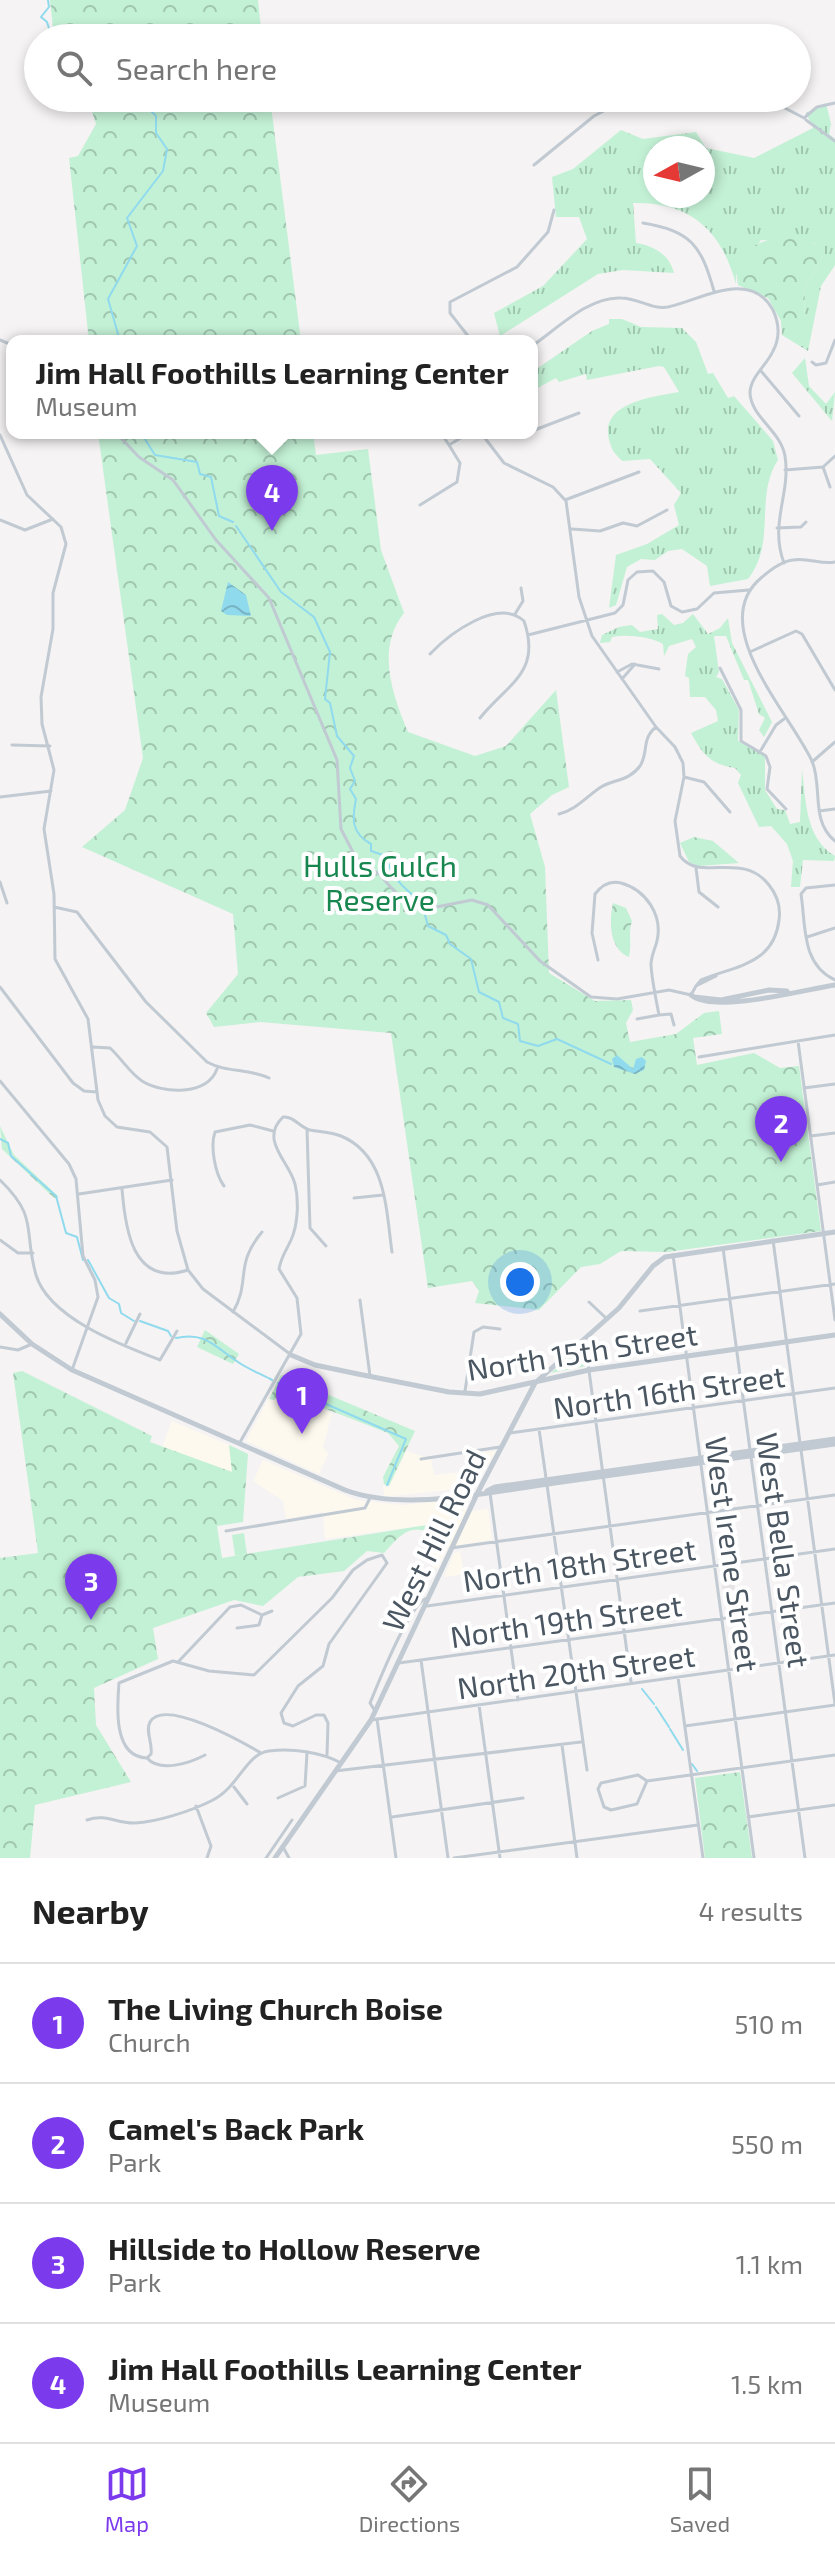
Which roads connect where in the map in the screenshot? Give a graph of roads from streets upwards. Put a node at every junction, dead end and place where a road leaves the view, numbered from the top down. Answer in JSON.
{"nodes":[{"id":1,"x":835,"y":103,"type":"edge"},
{"id":2,"x":602,"y":112,"type":"edge"},
{"id":3,"x":792,"y":112,"type":"edge"},
{"id":4,"x":804,"y":118,"type":"junction"},
{"id":5,"x":835,"y":141,"type":"edge"},
{"id":6,"x":534,"y":165,"type":"dead end"},
{"id":7,"x":554,"y":210,"type":"dead end"},
{"id":8,"x":643,"y":223,"type":"dead end"},
{"id":9,"x":715,"y":292,"type":"junction"},
{"id":10,"x":467,"y":335,"type":"edge"},
{"id":11,"x":835,"y":340,"type":"edge"},
{"id":12,"x":538,"y":342,"type":"edge"},
{"id":13,"x":812,"y":362,"type":"dead end"},
{"id":14,"x":761,"y":371,"type":"junction"},
{"id":15,"x":579,"y":413,"type":"dead end"},
{"id":16,"x":799,"y":416,"type":"dead end"},
{"id":17,"x":538,"y":428,"type":"edge"},
{"id":18,"x":0,"y":435,"type":"edge"},
{"id":19,"x":122,"y":439,"type":"edge"},
{"id":20,"x":445,"y":439,"type":"edge"},
{"id":21,"x":459,"y":439,"type":"edge"},
{"id":22,"x":486,"y":439,"type":"edge"},
{"id":23,"x":449,"y":445,"type":"junction"},
{"id":24,"x":835,"y":456,"type":"edge"},
{"id":25,"x":823,"y":467,"type":"junction"},
{"id":26,"x":785,"y":470,"type":"junction"},
{"id":27,"x":639,"y":472,"type":"dead end"},
{"id":28,"x":830,"y":487,"type":"dead end"},
{"id":29,"x":565,"y":500,"type":"junction"},
{"id":30,"x":420,"y":505,"type":"dead end"},
{"id":31,"x":667,"y":510,"type":"dead end"},
{"id":32,"x":53,"y":519,"type":"junction"},
{"id":33,"x":0,"y":520,"type":"edge"},
{"id":34,"x":806,"y":522,"type":"dead end"},
{"id":35,"x":777,"y":528,"type":"junction"},
{"id":36,"x":572,"y":529,"type":"junction"},
{"id":37,"x":835,"y":562,"type":"edge"},
{"id":38,"x":784,"y":563,"type":"junction"},
{"id":39,"x":521,"y":588,"type":"dead end"},
{"id":40,"x":749,"y":590,"type":"junction"},
{"id":41,"x":515,"y":614,"type":"junction"},
{"id":42,"x":585,"y":620,"type":"junction"},
{"id":43,"x":528,"y":635,"type":"junction"},
{"id":44,"x":751,"y":652,"type":"junction"},
{"id":45,"x":430,"y":654,"type":"dead end"},
{"id":46,"x":720,"y":668,"type":"dead end"},
{"id":47,"x":626,"y":669,"type":"junction"},
{"id":48,"x":659,"y":669,"type":"dead end"},
{"id":49,"x":617,"y":672,"type":"junction"},
{"id":50,"x":722,"y":675,"type":"junction"},
{"id":51,"x":716,"y":677,"type":"dead end"},
{"id":52,"x":622,"y":679,"type":"junction"},
{"id":53,"x":835,"y":690,"type":"edge"},
{"id":54,"x":480,"y":718,"type":"dead end"},
{"id":55,"x":785,"y":719,"type":"junction"},
{"id":56,"x":656,"y":727,"type":"junction"},
{"id":57,"x":835,"y":742,"type":"edge"},
{"id":58,"x":12,"y":745,"type":"dead end"},
{"id":59,"x":50,"y":746,"type":"junction"},
{"id":60,"x":761,"y":750,"type":"junction"},
{"id":61,"x":812,"y":762,"type":"junction"},
{"id":62,"x":684,"y":777,"type":"junction"},
{"id":63,"x":51,"y":791,"type":"junction"},
{"id":64,"x":0,"y":797,"type":"edge"},
{"id":65,"x":780,"y":803,"type":"junction"},
{"id":66,"x":777,"y":808,"type":"dead end"},
{"id":67,"x":786,"y":809,"type":"dead end"},
{"id":68,"x":835,"y":809,"type":"edge"},
{"id":69,"x":819,"y":811,"type":"junction"},
{"id":70,"x":730,"y":812,"type":"dead end"},
{"id":71,"x":559,"y":814,"type":"dead end"},
{"id":72,"x":835,"y":841,"type":"edge"},
{"id":73,"x":696,"y":868,"type":"junction"},
{"id":74,"x":0,"y":882,"type":"edge"},
{"id":75,"x":835,"y":885,"type":"edge"},
{"id":76,"x":7,"y":903,"type":"dead end"},
{"id":77,"x":54,"y":907,"type":"junction"},
{"id":78,"x":718,"y":907,"type":"dead end"},
{"id":79,"x":835,"y":928,"type":"edge"},
{"id":80,"x":807,"y":937,"type":"junction"},
{"id":81,"x":598,"y":960,"type":"dead end"},
{"id":82,"x":835,"y":983,"type":"edge"},
{"id":83,"x":0,"y":987,"type":"edge"},
{"id":84,"x":656,"y":991,"type":"junction"},
{"id":85,"x":692,"y":996,"type":"junction"},
{"id":86,"x":659,"y":1015,"type":"junction"},
{"id":87,"x":637,"y":1019,"type":"dead end"},
{"id":88,"x":674,"y":1025,"type":"dead end"},
{"id":89,"x":835,"y":1035,"type":"edge"},
{"id":90,"x":798,"y":1041,"type":"junction"},
{"id":91,"x":93,"y":1047,"type":"junction"},
{"id":92,"x":699,"y":1057,"type":"dead end"},
{"id":93,"x":218,"y":1068,"type":"junction"},
{"id":94,"x":269,"y":1078,"type":"dead end"},
{"id":95,"x":0,"y":1081,"type":"edge"},
{"id":96,"x":835,"y":1084,"type":"edge"},
{"id":97,"x":804,"y":1088,"type":"junction"},
{"id":98,"x":98,"y":1092,"type":"junction"},
{"id":99,"x":307,"y":1129,"type":"junction"},
{"id":100,"x":273,"y":1131,"type":"junction"},
{"id":101,"x":835,"y":1133,"type":"edge"},
{"id":102,"x":810,"y":1136,"type":"junction"},
{"id":103,"x":0,"y":1180,"type":"edge"},
{"id":104,"x":172,"y":1180,"type":"junction"},
{"id":105,"x":835,"y":1182,"type":"edge"},
{"id":106,"x":817,"y":1185,"type":"junction"},
{"id":107,"x":224,"y":1186,"type":"dead end"},
{"id":108,"x":122,"y":1189,"type":"junction"},
{"id":109,"x":79,"y":1194,"type":"junction"},
{"id":110,"x":383,"y":1195,"type":"junction"},
{"id":111,"x":354,"y":1198,"type":"dead end"},
{"id":112,"x":262,"y":1232,"type":"dead end"},
{"id":113,"x":835,"y":1232,"type":"edge"},
{"id":114,"x":823,"y":1233,"type":"junction"},
{"id":115,"x":0,"y":1240,"type":"edge"},
{"id":116,"x":773,"y":1240,"type":"junction"},
{"id":117,"x":326,"y":1246,"type":"dead end"},
{"id":118,"x":723,"y":1248,"type":"junction"},
{"id":119,"x":392,"y":1252,"type":"dead end"},
{"id":120,"x":33,"y":1253,"type":"junction"},
{"id":121,"x":673,"y":1255,"type":"junction"},
{"id":122,"x":188,"y":1270,"type":"junction"},
{"id":123,"x":833,"y":1284,"type":"edge"},
{"id":124,"x":780,"y":1291,"type":"junction"},
{"id":125,"x":730,"y":1298,"type":"junction"},
{"id":126,"x":360,"y":1300,"type":"dead end"},
{"id":127,"x":589,"y":1302,"type":"dead end"},
{"id":128,"x":680,"y":1305,"type":"junction"},
{"id":129,"x":640,"y":1311,"type":"dead end"},
{"id":130,"x":233,"y":1312,"type":"junction"},
{"id":131,"x":0,"y":1314,"type":"edge"},
{"id":132,"x":140,"y":1314,"type":"dead end"},
{"id":133,"x":607,"y":1319,"type":"junction"},
{"id":134,"x":835,"y":1320,"type":"edge"},
{"id":135,"x":87,"y":1326,"type":"junction"},
{"id":136,"x":500,"y":1329,"type":"dead end"},
{"id":137,"x":177,"y":1331,"type":"dead end"},
{"id":138,"x":835,"y":1335,"type":"edge"},
{"id":139,"x":585,"y":1337,"type":"junction"},
{"id":140,"x":787,"y":1342,"type":"junction"},
{"id":141,"x":32,"y":1344,"type":"junction"},
{"id":142,"x":126,"y":1344,"type":"junction"},
{"id":143,"x":0,"y":1347,"type":"edge"},
{"id":144,"x":737,"y":1349,"type":"junction"},
{"id":145,"x":291,"y":1355,"type":"junction"},
{"id":146,"x":687,"y":1356,"type":"junction"},
{"id":147,"x":72,"y":1370,"type":"junction"},
{"id":148,"x":589,"y":1370,"type":"junction"},
{"id":149,"x":370,"y":1376,"type":"junction"},
{"id":150,"x":535,"y":1383,"type":"junction"},
{"id":151,"x":835,"y":1388,"type":"edge"},
{"id":152,"x":513,"y":1389,"type":"junction"},
{"id":153,"x":464,"y":1394,"type":"junction"},
{"id":154,"x":794,"y":1394,"type":"junction"},
{"id":155,"x":524,"y":1401,"type":"junction"},
{"id":156,"x":744,"y":1401,"type":"junction"},
{"id":157,"x":694,"y":1408,"type":"junction"},
{"id":158,"x":596,"y":1421,"type":"junction"},
{"id":159,"x":539,"y":1429,"type":"junction"},
{"id":160,"x":509,"y":1433,"type":"junction"},
{"id":161,"x":835,"y":1442,"type":"edge"},
{"id":162,"x":239,"y":1444,"type":"junction"},
{"id":163,"x":800,"y":1446,"type":"junction"},
{"id":164,"x":502,"y":1447,"type":"junction"},
{"id":165,"x":750,"y":1453,"type":"junction"},
{"id":166,"x":421,"y":1459,"type":"dead end"},
{"id":167,"x":700,"y":1460,"type":"junction"},
{"id":168,"x":489,"y":1472,"type":"junction"},
{"id":169,"x":603,"y":1474,"type":"junction"},
{"id":170,"x":546,"y":1482,"type":"junction"},
{"id":171,"x":495,"y":1487,"type":"junction"},
{"id":172,"x":478,"y":1492,"type":"junction"},
{"id":173,"x":488,"y":1492,"type":"junction"},
{"id":174,"x":458,"y":1495,"type":"junction"},
{"id":175,"x":835,"y":1495,"type":"edge"},
{"id":176,"x":370,"y":1498,"type":"junction"},
{"id":177,"x":808,"y":1499,"type":"junction"},
{"id":178,"x":472,"y":1505,"type":"junction"},
{"id":179,"x":758,"y":1506,"type":"junction"},
{"id":180,"x":708,"y":1513,"type":"junction"},
{"id":181,"x":610,"y":1527,"type":"junction"},
{"id":182,"x":226,"y":1531,"type":"dead end"},
{"id":183,"x":553,"y":1534,"type":"junction"},
{"id":184,"x":496,"y":1542,"type":"junction"},
{"id":185,"x":451,"y":1548,"type":"junction"},
{"id":186,"x":835,"y":1549,"type":"edge"},
{"id":187,"x":815,"y":1552,"type":"junction"},
{"id":188,"x":765,"y":1559,"type":"junction"},
{"id":189,"x":715,"y":1565,"type":"junction"},
{"id":190,"x":617,"y":1579,"type":"junction"},
{"id":191,"x":560,"y":1587,"type":"junction"},
{"id":192,"x":503,"y":1595,"type":"junction"},
{"id":193,"x":428,"y":1598,"type":"junction"},
{"id":194,"x":835,"y":1603,"type":"edge"},
{"id":195,"x":822,"y":1605,"type":"junction"},
{"id":196,"x":425,"y":1606,"type":"junction"},
{"id":197,"x":272,"y":1611,"type":"dead end"},
{"id":198,"x":772,"y":1612,"type":"junction"},
{"id":199,"x":262,"y":1615,"type":"junction"},
{"id":200,"x":722,"y":1619,"type":"junction"},
{"id":201,"x":237,"y":1628,"type":"dead end"},
{"id":202,"x":624,"y":1633,"type":"junction"},
{"id":203,"x":567,"y":1640,"type":"junction"},
{"id":204,"x":511,"y":1648,"type":"junction"},
{"id":205,"x":835,"y":1655,"type":"edge"},
{"id":206,"x":829,"y":1656,"type":"junction"},
{"id":207,"x":421,"y":1660,"type":"junction"},
{"id":208,"x":179,"y":1661,"type":"junction"},
{"id":209,"x":397,"y":1663,"type":"junction"},
{"id":210,"x":779,"y":1663,"type":"junction"},
{"id":211,"x":728,"y":1670,"type":"junction"},
{"id":212,"x":678,"y":1677,"type":"junction"},
{"id":213,"x":631,"y":1684,"type":"junction"},
{"id":214,"x":574,"y":1692,"type":"junction"},
{"id":215,"x":518,"y":1700,"type":"junction"},
{"id":216,"x":835,"y":1704,"type":"edge"},
{"id":217,"x":479,"y":1705,"type":"junction"},
{"id":218,"x":375,"y":1711,"type":"junction"},
{"id":219,"x":428,"y":1712,"type":"junction"},
{"id":220,"x":785,"y":1712,"type":"junction"},
{"id":221,"x":735,"y":1719,"type":"junction"},
{"id":222,"x":374,"y":1720,"type":"junction"},
{"id":223,"x":685,"y":1726,"type":"junction"},
{"id":224,"x":583,"y":1742,"type":"junction"},
{"id":225,"x":562,"y":1745,"type":"junction"},
{"id":226,"x":261,"y":1753,"type":"junction"},
{"id":227,"x":307,"y":1753,"type":"junction"},
{"id":228,"x":486,"y":1754,"type":"junction"},
{"id":229,"x":205,"y":1755,"type":"dead end"},
{"id":230,"x":327,"y":1755,"type":"junction"},
{"id":231,"x":835,"y":1755,"type":"edge"},
{"id":232,"x":147,"y":1758,"type":"junction"},
{"id":233,"x":434,"y":1760,"type":"junction"},
{"id":234,"x":792,"y":1761,"type":"junction"},
{"id":235,"x":341,"y":1763,"type":"junction"},
{"id":236,"x":383,"y":1767,"type":"junction"},
{"id":237,"x":742,"y":1768,"type":"junction"},
{"id":238,"x":587,"y":1770,"type":"dead end"},
{"id":239,"x":335,"y":1771,"type":"junction"},
{"id":240,"x":691,"y":1775,"type":"junction"},
{"id":241,"x":647,"y":1781,"type":"junction"},
{"id":242,"x":234,"y":1787,"type":"junction"},
{"id":243,"x":278,"y":1798,"type":"dead end"},
{"id":244,"x":523,"y":1798,"type":"dead end"},
{"id":245,"x":492,"y":1802,"type":"junction"},
{"id":246,"x":247,"y":1804,"type":"dead end"},
{"id":247,"x":835,"y":1805,"type":"edge"},
{"id":248,"x":196,"y":1806,"type":"junction"},
{"id":249,"x":441,"y":1810,"type":"junction"},
{"id":250,"x":798,"y":1811,"type":"junction"},
{"id":251,"x":390,"y":1817,"type":"junction"},
{"id":252,"x":748,"y":1817,"type":"junction"},
{"id":253,"x":87,"y":1820,"type":"dead end"},
{"id":254,"x":292,"y":1820,"type":"dead end"},
{"id":255,"x":698,"y":1825,"type":"junction"},
{"id":256,"x":575,"y":1842,"type":"junction"},
{"id":257,"x":283,"y":1847,"type":"junction"},
{"id":258,"x":499,"y":1852,"type":"junction"},
{"id":259,"x":207,"y":1858,"type":"edge"},
{"id":260,"x":266,"y":1858,"type":"edge"},
{"id":261,"x":275,"y":1858,"type":"edge"},
{"id":262,"x":289,"y":1858,"type":"edge"},
{"id":263,"x":396,"y":1858,"type":"edge"},
{"id":264,"x":448,"y":1858,"type":"edge"},
{"id":265,"x":454,"y":1858,"type":"edge"},
{"id":266,"x":500,"y":1858,"type":"edge"},
{"id":267,"x":577,"y":1858,"type":"edge"},
{"id":268,"x":703,"y":1858,"type":"edge"},
{"id":269,"x":754,"y":1858,"type":"edge"},
{"id":270,"x":805,"y":1858,"type":"edge"}],
"edges":[{"from":1,"to":4,"type":"street"},
{"from":2,"to":6,"type":"street"},
{"from":3,"to":4,"type":"street"},
{"from":4,"to":5,"type":"street"},
{"from":7,"to":10,"type":"street"},
{"from":8,"to":9,"type":"street"},
{"from":9,"to":12,"type":"street"},
{"from":9,"to":14,"type":"street"},
{"from":11,"to":13,"type":"street"},
{"from":14,"to":16,"type":"street"},
{"from":14,"to":26,"type":"street"},
{"from":15,"to":17,"type":"street"},
{"from":18,"to":32,"type":"street"},
{"from":19,"to":84,"type":"street"},
{"from":20,"to":23,"type":"street"},
{"from":21,"to":23,"type":"street"},
{"from":22,"to":29,"type":"street"},
{"from":23,"to":30,"type":"street"},
{"from":24,"to":25,"type":"street"},
{"from":25,"to":26,"type":"street"},
{"from":25,"to":28,"type":"street"},
{"from":26,"to":35,"type":"street"},
{"from":27,"to":29,"type":"street"},
{"from":29,"to":36,"type":"street"},
{"from":31,"to":36,"type":"street"},
{"from":32,"to":33,"type":"street"},
{"from":32,"to":59,"type":"street"},
{"from":34,"to":35,"type":"street"},
{"from":35,"to":38,"type":"street"},
{"from":36,"to":42,"type":"street"},
{"from":37,"to":38,"type":"street"},
{"from":38,"to":40,"type":"street"},
{"from":39,"to":41,"type":"street"},
{"from":40,"to":42,"type":"street"},
{"from":40,"to":44,"type":"street"},
{"from":41,"to":43,"type":"street"},
{"from":41,"to":45,"type":"street"},
{"from":42,"to":43,"type":"street"},
{"from":42,"to":49,"type":"street"},
{"from":43,"to":54,"type":"street"},
{"from":44,"to":53,"type":"street"},
{"from":44,"to":55,"type":"street"},
{"from":46,"to":50,"type":"street"},
{"from":47,"to":48,"type":"street"},
{"from":47,"to":49,"type":"street"},
{"from":47,"to":52,"type":"street"},
{"from":49,"to":52,"type":"street"},
{"from":50,"to":51,"type":"street"},
{"from":50,"to":60,"type":"street"},
{"from":52,"to":56,"type":"street"},
{"from":55,"to":60,"type":"street"},
{"from":55,"to":61,"type":"street"},
{"from":56,"to":62,"type":"street"},
{"from":56,"to":71,"type":"street"},
{"from":57,"to":61,"type":"street"},
{"from":58,"to":59,"type":"street"},
{"from":59,"to":63,"type":"street"},
{"from":60,"to":65,"type":"street"},
{"from":61,"to":69,"type":"street"},
{"from":62,"to":70,"type":"street"},
{"from":62,"to":73,"type":"street"},
{"from":63,"to":64,"type":"street"},
{"from":63,"to":77,"type":"street"},
{"from":65,"to":66,"type":"street"},
{"from":65,"to":67,"type":"street"},
{"from":68,"to":69,"type":"street"},
{"from":69,"to":72,"type":"street"},
{"from":73,"to":78,"type":"street"},
{"from":73,"to":85,"type":"street"},
{"from":74,"to":76,"type":"street"},
{"from":75,"to":80,"type":"street"},
{"from":77,"to":91,"type":"street"},
{"from":77,"to":93,"type":"street"},
{"from":79,"to":80,"type":"street"},
{"from":80,"to":82,"type":"street"},
{"from":81,"to":84,"type":"street"},
{"from":82,"to":85,"type":"street"},
{"from":83,"to":98,"type":"street"},
{"from":84,"to":85,"type":"street"},
{"from":84,"to":86,"type":"street"},
{"from":86,"to":87,"type":"street"},
{"from":86,"to":88,"type":"street"},
{"from":89,"to":90,"type":"street"},
{"from":90,"to":92,"type":"street"},
{"from":90,"to":97,"type":"street"},
{"from":91,"to":93,"type":"street"},
{"from":91,"to":98,"type":"street"},
{"from":93,"to":94,"type":"street"},
{"from":95,"to":109,"type":"street"},
{"from":96,"to":97,"type":"street"},
{"from":97,"to":102,"type":"street"},
{"from":98,"to":104,"type":"street"},
{"from":99,"to":100,"type":"street"},
{"from":99,"to":110,"type":"street"},
{"from":99,"to":117,"type":"street"},
{"from":100,"to":107,"type":"street"},
{"from":100,"to":145,"type":"street"},
{"from":101,"to":102,"type":"street"},
{"from":102,"to":106,"type":"street"},
{"from":103,"to":120,"type":"street"},
{"from":104,"to":108,"type":"street"},
{"from":104,"to":122,"type":"street"},
{"from":105,"to":106,"type":"street"},
{"from":106,"to":114,"type":"street"},
{"from":108,"to":109,"type":"street"},
{"from":108,"to":122,"type":"street"},
{"from":109,"to":135,"type":"street"},
{"from":110,"to":111,"type":"street"},
{"from":110,"to":119,"type":"street"},
{"from":112,"to":130,"type":"street"},
{"from":113,"to":114,"type":"street"},
{"from":114,"to":116,"type":"street"},
{"from":114,"to":123,"type":"street"},
{"from":115,"to":120,"type":"street"},
{"from":116,"to":118,"type":"street"},
{"from":116,"to":124,"type":"street"},
{"from":118,"to":121,"type":"street"},
{"from":118,"to":125,"type":"street","name":"West Bella Street"},
{"from":120,"to":135,"type":"street"},
{"from":121,"to":128,"type":"street","name":"West Irene Street"},
{"from":121,"to":133,"type":"street","name":"West Hill Road"},
{"from":122,"to":130,"type":"street"},
{"from":123,"to":124,"type":"street"},
{"from":123,"to":134,"type":"street"},
{"from":124,"to":125,"type":"street"},
{"from":124,"to":140,"type":"street"},
{"from":125,"to":128,"type":"street"},
{"from":125,"to":144,"type":"street","name":"West Bella Street"},
{"from":126,"to":149,"type":"street"},
{"from":127,"to":133,"type":"street"},
{"from":128,"to":129,"type":"street"},
{"from":128,"to":146,"type":"street","name":"West Irene Street"},
{"from":130,"to":145,"type":"street"},
{"from":131,"to":141,"type":"street"},
{"from":132,"to":142,"type":"street"},
{"from":133,"to":139,"type":"street","name":"West Hill Road"},
{"from":135,"to":142,"type":"street"},
{"from":135,"to":147,"type":"street"},
{"from":136,"to":153,"type":"street"},
{"from":137,"to":142,"type":"street"},
{"from":138,"to":140,"type":"street","name":"North 15th Street"},
{"from":139,"to":148,"type":"street"},
{"from":139,"to":150,"type":"street","name":"West Hill Road"},
{"from":140,"to":144,"type":"street","name":"North 15th Street"},
{"from":140,"to":154,"type":"street"},
{"from":141,"to":143,"type":"street"},
{"from":141,"to":147,"type":"street"},
{"from":144,"to":146,"type":"street","name":"North 15th Street"},
{"from":144,"to":156,"type":"street","name":"West Bella Street"},
{"from":145,"to":149,"type":"street","name":"North 15th Street"},
{"from":145,"to":162,"type":"street"},
{"from":146,"to":148,"type":"street","name":"North 15th Street"},
{"from":146,"to":157,"type":"street","name":"West Irene Street"},
{"from":147,"to":162,"type":"street"},
{"from":148,"to":150,"type":"street","name":"North 15th Street"},
{"from":148,"to":158,"type":"street"},
{"from":149,"to":153,"type":"street","name":"North 15th Street"},
{"from":150,"to":152,"type":"street","name":"North 15th Street"},
{"from":150,"to":155,"type":"street","name":"West Hill Road"},
{"from":151,"to":154,"type":"street","name":"North 16th Street"},
{"from":152,"to":153,"type":"street","name":"North 15th Street"},
{"from":152,"to":155,"type":"street"},
{"from":154,"to":156,"type":"street","name":"North 16th Street"},
{"from":154,"to":163,"type":"street"},
{"from":155,"to":160,"type":"street","name":"West Hill Road"},
{"from":156,"to":157,"type":"street","name":"North 16th Street"},
{"from":156,"to":165,"type":"street","name":"West Bella Street"},
{"from":157,"to":158,"type":"street","name":"North 16th Street"},
{"from":157,"to":167,"type":"street","name":"West Irene Street"},
{"from":158,"to":159,"type":"street","name":"North 16th Street"},
{"from":158,"to":169,"type":"street"},
{"from":159,"to":160,"type":"street","name":"North 16th Street"},
{"from":159,"to":170,"type":"street"},
{"from":160,"to":164,"type":"street","name":"West Hill Road"},
{"from":161,"to":163,"type":"street"},
{"from":162,"to":176,"type":"street"},
{"from":163,"to":165,"type":"street"},
{"from":163,"to":177,"type":"street"},
{"from":164,"to":166,"type":"street"},
{"from":164,"to":168,"type":"street","name":"West Hill Road"},
{"from":165,"to":167,"type":"street"},
{"from":165,"to":179,"type":"street","name":"West Bella Street"},
{"from":167,"to":169,"type":"street"},
{"from":167,"to":180,"type":"street","name":"West Irene Street"},
{"from":168,"to":171,"type":"street"},
{"from":168,"to":172,"type":"street","name":"West Hill Road"},
{"from":169,"to":170,"type":"street"},
{"from":169,"to":181,"type":"street"},
{"from":170,"to":171,"type":"street"},
{"from":170,"to":173,"type":"street"},
{"from":170,"to":183,"type":"street"},
{"from":171,"to":173,"type":"street"},
{"from":172,"to":173,"type":"street"},
{"from":172,"to":174,"type":"street"},
{"from":172,"to":178,"type":"street","name":"West Hill Road"},
{"from":173,"to":184,"type":"street"},
{"from":174,"to":176,"type":"street"},
{"from":174,"to":178,"type":"street"},
{"from":175,"to":177,"type":"street"},
{"from":176,"to":182,"type":"street"},
{"from":177,"to":179,"type":"street"},
{"from":177,"to":187,"type":"street"},
{"from":178,"to":185,"type":"street","name":"West Hill Road"},
{"from":179,"to":180,"type":"street"},
{"from":179,"to":188,"type":"street","name":"West Bella Street"},
{"from":180,"to":181,"type":"street"},
{"from":180,"to":189,"type":"street","name":"West Irene Street"},
{"from":181,"to":183,"type":"street"},
{"from":181,"to":190,"type":"street"},
{"from":183,"to":184,"type":"street"},
{"from":183,"to":191,"type":"street"},
{"from":184,"to":185,"type":"street"},
{"from":184,"to":192,"type":"street"},
{"from":185,"to":193,"type":"street","name":"West Hill Road"},
{"from":186,"to":187,"type":"street","name":"North 18th Street"},
{"from":187,"to":188,"type":"street","name":"North 18th Street"},
{"from":187,"to":195,"type":"street"},
{"from":188,"to":189,"type":"street","name":"North 18th Street"},
{"from":188,"to":198,"type":"street","name":"West Bella Street"},
{"from":189,"to":190,"type":"street","name":"North 18th Street"},
{"from":189,"to":200,"type":"street","name":"West Irene Street"},
{"from":190,"to":191,"type":"street","name":"North 18th Street"},
{"from":190,"to":202,"type":"street"},
{"from":191,"to":192,"type":"street","name":"North 18th Street"},
{"from":191,"to":203,"type":"street"},
{"from":192,"to":196,"type":"street","name":"North 18th Street"},
{"from":192,"to":204,"type":"street"},
{"from":193,"to":196,"type":"street","name":"West Hill Road"},
{"from":193,"to":218,"type":"street"},
{"from":194,"to":195,"type":"street","name":"North 19th Street"},
{"from":195,"to":198,"type":"street","name":"North 19th Street"},
{"from":195,"to":206,"type":"street"},
{"from":196,"to":209,"type":"street","name":"West Hill Road"},
{"from":197,"to":199,"type":"street"},
{"from":198,"to":200,"type":"street","name":"North 19th Street"},
{"from":198,"to":210,"type":"street","name":"West Bella Street"},
{"from":199,"to":201,"type":"street"},
{"from":199,"to":208,"type":"street"},
{"from":200,"to":202,"type":"street","name":"North 19th Street"},
{"from":200,"to":211,"type":"street","name":"West Irene Street"},
{"from":202,"to":203,"type":"street","name":"North 19th Street"},
{"from":202,"to":213,"type":"street"},
{"from":203,"to":204,"type":"street","name":"North 19th Street"},
{"from":203,"to":214,"type":"street"},
{"from":204,"to":207,"type":"street","name":"North 19th Street"},
{"from":204,"to":215,"type":"street"},
{"from":205,"to":206,"type":"street","name":"North 20th Street"},
{"from":206,"to":210,"type":"street","name":"North 20th Street"},
{"from":206,"to":216,"type":"street"},
{"from":207,"to":209,"type":"street","name":"North 19th Street"},
{"from":207,"to":219,"type":"street"},
{"from":208,"to":230,"type":"street"},
{"from":208,"to":232,"type":"street"},
{"from":209,"to":218,"type":"street","name":"West Hill Road"},
{"from":210,"to":211,"type":"street","name":"North 20th Street"},
{"from":210,"to":220,"type":"street","name":"West Bella Street"},
{"from":211,"to":212,"type":"street","name":"North 20th Street"},
{"from":211,"to":221,"type":"street","name":"West Irene Street"},
{"from":212,"to":213,"type":"street","name":"North 20th Street"},
{"from":212,"to":223,"type":"street"},
{"from":213,"to":214,"type":"street","name":"North 20th Street"},
{"from":214,"to":215,"type":"street","name":"North 20th Street"},
{"from":214,"to":224,"type":"street"},
{"from":215,"to":217,"type":"street","name":"North 20th Street"},
{"from":216,"to":220,"type":"street"},
{"from":217,"to":219,"type":"street","name":"North 20th Street"},
{"from":217,"to":228,"type":"street"},
{"from":218,"to":222,"type":"street","name":"West Hill Road"},
{"from":219,"to":222,"type":"street","name":"North 20th Street"},
{"from":219,"to":233,"type":"street"},
{"from":220,"to":221,"type":"street"},
{"from":220,"to":234,"type":"street","name":"West Bella Street"},
{"from":221,"to":223,"type":"street"},
{"from":221,"to":237,"type":"street","name":"West Irene Street"},
{"from":222,"to":235,"type":"street","name":"West Hill Road"},
{"from":222,"to":236,"type":"street"},
{"from":223,"to":240,"type":"street"},
{"from":224,"to":225,"type":"street"},
{"from":224,"to":238,"type":"street"},
{"from":225,"to":228,"type":"street"},
{"from":225,"to":256,"type":"street"},
{"from":226,"to":227,"type":"street"},
{"from":226,"to":232,"type":"street"},
{"from":226,"to":242,"type":"street"},
{"from":227,"to":230,"type":"street"},
{"from":227,"to":243,"type":"street"},
{"from":228,"to":233,"type":"street"},
{"from":228,"to":245,"type":"street"},
{"from":229,"to":232,"type":"street"},
{"from":230,"to":235,"type":"street"},
{"from":231,"to":234,"type":"street"},
{"from":233,"to":236,"type":"street"},
{"from":233,"to":249,"type":"street"},
{"from":234,"to":237,"type":"street"},
{"from":234,"to":250,"type":"street","name":"West Bella Street"},
{"from":235,"to":239,"type":"street","name":"West Hill Road"},
{"from":236,"to":239,"type":"street"},
{"from":236,"to":251,"type":"street"},
{"from":237,"to":240,"type":"street"},
{"from":237,"to":252,"type":"street","name":"West Irene Street"},
{"from":239,"to":257,"type":"street","name":"West Hill Road"},
{"from":240,"to":241,"type":"street"},
{"from":240,"to":255,"type":"street"},
{"from":241,"to":241,"type":"street"},
{"from":242,"to":246,"type":"street"},
{"from":242,"to":248,"type":"street"},
{"from":244,"to":245,"type":"street"},
{"from":245,"to":249,"type":"street"},
{"from":245,"to":258,"type":"street"},
{"from":247,"to":250,"type":"street"},
{"from":248,"to":253,"type":"street"},
{"from":248,"to":259,"type":"street"},
{"from":249,"to":251,"type":"street"},
{"from":249,"to":264,"type":"street"},
{"from":250,"to":252,"type":"street"},
{"from":250,"to":270,"type":"street","name":"West Bella Street"},
{"from":251,"to":263,"type":"street"},
{"from":252,"to":269,"type":"street","name":"West Irene Street"},
{"from":254,"to":260,"type":"street"},
{"from":255,"to":256,"type":"street"},
{"from":255,"to":268,"type":"street"},
{"from":256,"to":258,"type":"street"},
{"from":256,"to":267,"type":"street"},
{"from":257,"to":261,"type":"street","name":"West Hill Road"},
{"from":257,"to":262,"type":"street"},
{"from":258,"to":265,"type":"street"},
{"from":258,"to":266,"type":"street"}]}
